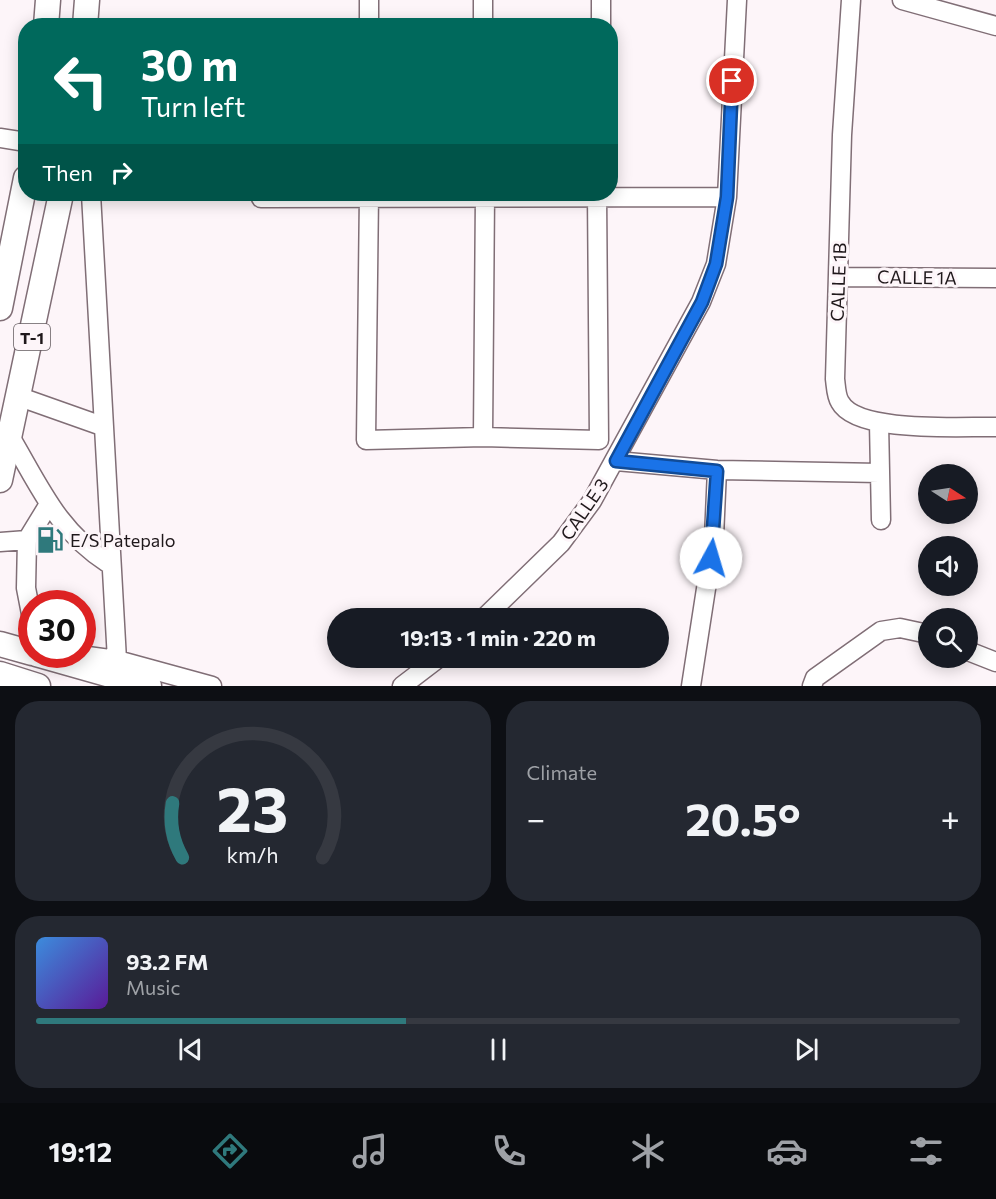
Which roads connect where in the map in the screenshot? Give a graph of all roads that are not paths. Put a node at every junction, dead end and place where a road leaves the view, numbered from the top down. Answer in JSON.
{"nodes":[{"id":1,"x":48,"y":0,"type":"edge"},
{"id":2,"x":87,"y":0,"type":"edge"},
{"id":3,"x":369,"y":0,"type":"edge"},
{"id":4,"x":483,"y":0,"type":"edge"},
{"id":5,"x":601,"y":0,"type":"edge"},
{"id":6,"x":737,"y":0,"type":"edge"},
{"id":7,"x":851,"y":0,"type":"edge"},
{"id":8,"x":903,"y":0,"type":"edge"},
{"id":9,"x":47,"y":18,"type":"edge"},
{"id":10,"x":86,"y":18,"type":"edge"},
{"id":11,"x":369,"y":18,"type":"edge"},
{"id":12,"x":483,"y":18,"type":"edge"},
{"id":13,"x":601,"y":18,"type":"edge"},
{"id":14,"x":996,"y":26,"type":"edge"},
{"id":15,"x":0,"y":138,"type":"edge"},
{"id":16,"x":18,"y":141,"type":"edge"},
{"id":17,"x":618,"y":195,"type":"edge"},
{"id":18,"x":727,"y":197,"type":"junction"},
{"id":19,"x":21,"y":201,"type":"edge"},
{"id":20,"x":60,"y":201,"type":"edge"},
{"id":21,"x":91,"y":201,"type":"edge"},
{"id":22,"x":369,"y":201,"type":"edge"},
{"id":23,"x":485,"y":201,"type":"edge"},
{"id":24,"x":597,"y":201,"type":"edge"},
{"id":25,"x":838,"y":277,"type":"junction"},
{"id":26,"x":996,"y":278,"type":"edge"},
{"id":27,"x":0,"y":309,"type":"edge"},
{"id":28,"x":20,"y":396,"type":"junction"},
{"id":29,"x":879,"y":423,"type":"junction"},
{"id":30,"x":102,"y":426,"type":"junction"},
{"id":31,"x":996,"y":427,"type":"edge"},
{"id":32,"x":483,"y":437,"type":"junction"},
{"id":33,"x":11,"y":438,"type":"junction"},
{"id":34,"x":616,"y":461,"type":"junction"},
{"id":35,"x":717,"y":471,"type":"junction"},
{"id":36,"x":879,"y":473,"type":"junction"},
{"id":37,"x":0,"y":480,"type":"edge"},
{"id":38,"x":49,"y":504,"type":"junction"},
{"id":39,"x":881,"y":520,"type":"dead end"},
{"id":40,"x":27,"y":540,"type":"junction"},
{"id":41,"x":0,"y":542,"type":"edge"},
{"id":42,"x":109,"y":564,"type":"junction"},
{"id":43,"x":26,"y":590,"type":"edge"},
{"id":44,"x":494,"y":608,"type":"edge"},
{"id":45,"x":918,"y":632,"type":"edge"},
{"id":46,"x":0,"y":643,"type":"edge"},
{"id":47,"x":18,"y":646,"type":"edge"},
{"id":48,"x":18,"y":649,"type":"edge"},
{"id":49,"x":978,"y":655,"type":"edge"},
{"id":50,"x":96,"y":657,"type":"edge"},
{"id":51,"x":117,"y":660,"type":"junction"},
{"id":52,"x":996,"y":662,"type":"edge"},
{"id":53,"x":85,"y":668,"type":"edge"},
{"id":54,"x":426,"y":668,"type":"edge"},
{"id":55,"x":0,"y":674,"type":"edge"},
{"id":56,"x":38,"y":686,"type":"edge"},
{"id":57,"x":149,"y":686,"type":"edge"},
{"id":58,"x":212,"y":686,"type":"edge"},
{"id":59,"x":402,"y":686,"type":"edge"},
{"id":60,"x":691,"y":686,"type":"edge"},
{"id":61,"x":812,"y":686,"type":"edge"}],
"edges":[{"from":1,"to":9,"type":"main road"},
{"from":2,"to":10,"type":"main road"},
{"from":3,"to":11,"type":"street"},
{"from":4,"to":12,"type":"street"},
{"from":5,"to":13,"type":"street"},
{"from":6,"to":18,"type":"street","name":"CALLE 3"},
{"from":7,"to":25,"type":"street","name":"CALLE 1B"},
{"from":8,"to":14,"type":"street"},
{"from":15,"to":16,"type":"street"},
{"from":17,"to":18,"type":"street"},
{"from":18,"to":34,"type":"street","name":"CALLE 3"},
{"from":19,"to":27,"type":"main road","number":"T-1"},
{"from":20,"to":28,"type":"main road","number":"T-1"},
{"from":21,"to":30,"type":"street"},
{"from":22,"to":32,"type":"street"},
{"from":23,"to":32,"type":"street"},
{"from":24,"to":32,"type":"street"},
{"from":25,"to":26,"type":"street","name":"CALLE 1A"},
{"from":25,"to":29,"type":"street","name":"CALLE 1B"},
{"from":28,"to":30,"type":"street"},
{"from":28,"to":33,"type":"main road","number":"T-1"},
{"from":29,"to":31,"type":"street","name":"CALLE 1B"},
{"from":29,"to":36,"type":"street"},
{"from":30,"to":42,"type":"street"},
{"from":33,"to":37,"type":"main road","number":"T-1"},
{"from":33,"to":38,"type":"street"},
{"from":34,"to":35,"type":"street"},
{"from":34,"to":44,"type":"street","name":"CALLE 3"},
{"from":35,"to":36,"type":"street"},
{"from":35,"to":60,"type":"street"},
{"from":36,"to":39,"type":"street"},
{"from":38,"to":40,"type":"street"},
{"from":38,"to":42,"type":"street"},
{"from":40,"to":41,"type":"street"},
{"from":40,"to":43,"type":"street"},
{"from":42,"to":51,"type":"street"},
{"from":45,"to":61,"type":"street"},
{"from":46,"to":47,"type":"street"},
{"from":46,"to":48,"type":"main road"},
{"from":49,"to":52,"type":"street"},
{"from":50,"to":51,"type":"street"},
{"from":51,"to":58,"type":"street"},
{"from":53,"to":57,"type":"main road"},
{"from":54,"to":59,"type":"street"},
{"from":55,"to":56,"type":"main road"}]}
